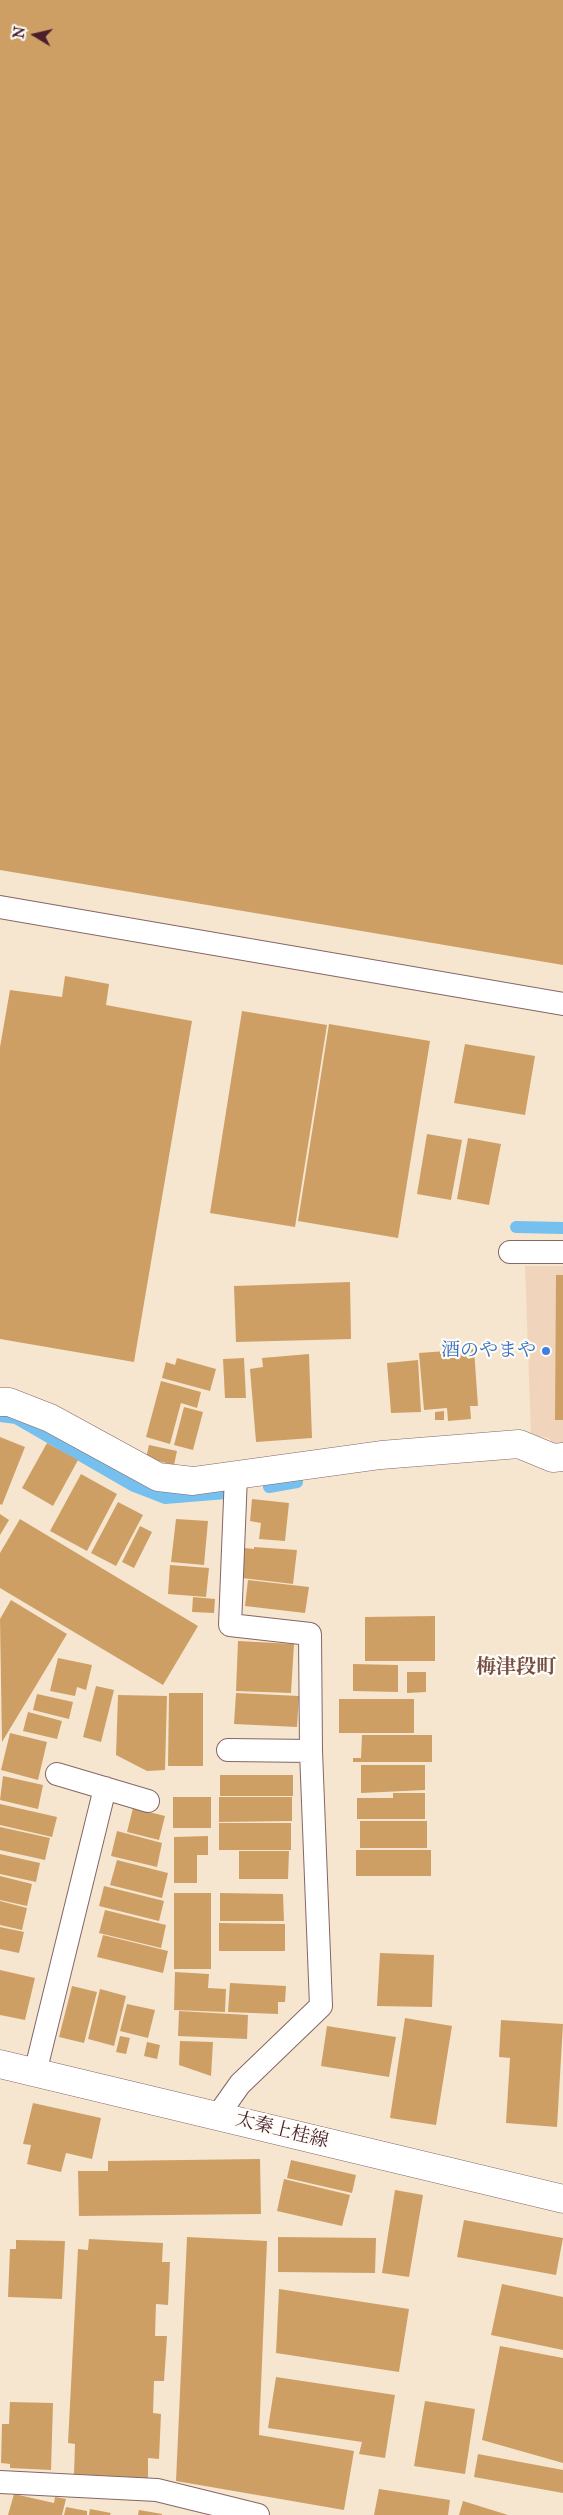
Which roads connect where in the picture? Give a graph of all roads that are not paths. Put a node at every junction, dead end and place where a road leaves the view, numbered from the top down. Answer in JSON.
{"nodes":[{"id":1,"x":0,"y":907,"type":"edge"},
{"id":2,"x":563,"y":1004,"type":"edge"},
{"id":3,"x":510,"y":1252,"type":"dead end"},
{"id":4,"x":563,"y":1252,"type":"edge"},
{"id":5,"x":0,"y":1402,"type":"edge"},
{"id":6,"x":563,"y":1457,"type":"edge"},
{"id":7,"x":236,"y":1475,"type":"junction"},
{"id":8,"x":228,"y":1750,"type":"dead end"},
{"id":9,"x":311,"y":1751,"type":"junction"},
{"id":10,"x":58,"y":1774,"type":"dead end"},
{"id":11,"x":105,"y":1788,"type":"junction"},
{"id":12,"x":148,"y":1801,"type":"dead end"},
{"id":13,"x":0,"y":2064,"type":"edge"},
{"id":14,"x":35,"y":2072,"type":"junction"},
{"id":15,"x":218,"y":2115,"type":"junction"},
{"id":16,"x":563,"y":2199,"type":"edge"},
{"id":17,"x":0,"y":2482,"type":"edge"},
{"id":18,"x":258,"y":2515,"type":"edge"}],
"edges":[{"from":1,"to":2,"type":"lane"},
{"from":3,"to":4,"type":"lane"},
{"from":5,"to":7,"type":"street"},
{"from":6,"to":7,"type":"street"},
{"from":7,"to":9,"type":"lane"},
{"from":8,"to":9,"type":"lane"},
{"from":9,"to":15,"type":"lane"},
{"from":10,"to":11,"type":"lane"},
{"from":11,"to":12,"type":"lane"},
{"from":11,"to":14,"type":"lane"},
{"from":13,"to":14,"type":"street","name":"太秦上桂線"},
{"from":14,"to":15,"type":"street","name":"太秦上桂線"},
{"from":15,"to":16,"type":"street","name":"太秦上桂線"},
{"from":17,"to":18,"type":"lane"}]}
